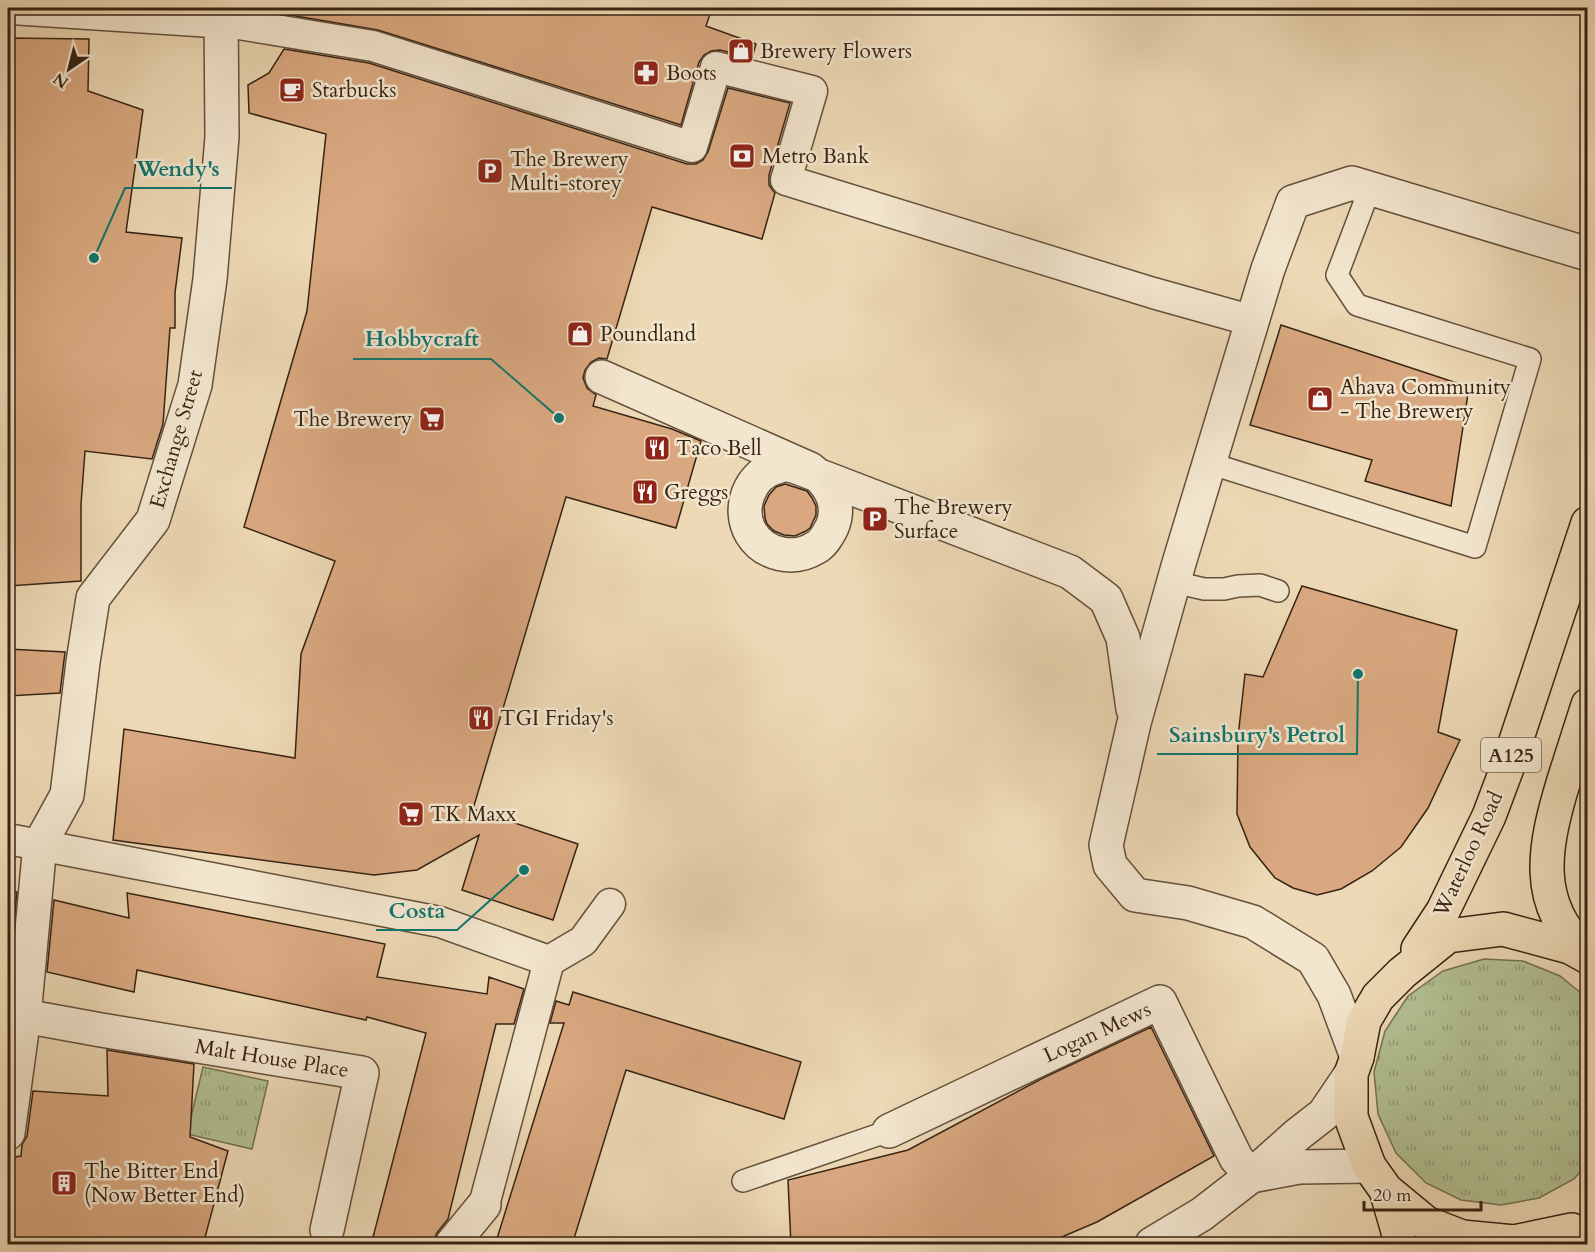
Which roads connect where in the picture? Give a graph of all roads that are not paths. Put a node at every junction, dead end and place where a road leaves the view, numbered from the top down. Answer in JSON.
{"nodes":[{"id":1,"x":19,"y":8,"type":"edge"},
{"id":2,"x":220,"y":14,"type":"edge"},
{"id":3,"x":1370,"y":188,"type":"junction"},
{"id":4,"x":1587,"y":254,"type":"edge"},
{"id":5,"x":1253,"y":321,"type":"junction"},
{"id":6,"x":602,"y":377,"type":"dead end"},
{"id":7,"x":1209,"y":463,"type":"junction"},
{"id":8,"x":1587,"y":523,"type":"edge"},
{"id":9,"x":1174,"y":582,"type":"junction"},
{"id":10,"x":1278,"y":591,"type":"dead end"},
{"id":11,"x":1587,"y":705,"type":"edge"},
{"id":12,"x":1134,"y":723,"type":"junction"},
{"id":13,"x":8,"y":839,"type":"edge"},
{"id":14,"x":40,"y":844,"type":"junction"},
{"id":15,"x":610,"y":904,"type":"dead end"},
{"id":16,"x":1587,"y":956,"type":"edge"},
{"id":17,"x":549,"y":961,"type":"junction"},
{"id":18,"x":1402,"y":973,"type":"junction"},
{"id":19,"x":24,"y":1016,"type":"junction"},
{"id":20,"x":1354,"y":1066,"type":"junction"},
{"id":21,"x":889,"y":1131,"type":"joint"},
{"id":22,"x":8,"y":1133,"type":"edge"},
{"id":23,"x":1251,"y":1176,"type":"junction"},
{"id":24,"x":1377,"y":1178,"type":"junction"},
{"id":25,"x":743,"y":1181,"type":"dead end"},
{"id":26,"x":484,"y":1205,"type":"joint"},
{"id":27,"x":327,"y":1230,"type":"dead end"},
{"id":28,"x":1574,"y":1230,"type":"edge"},
{"id":29,"x":452,"y":1245,"type":"edge"},
{"id":30,"x":1152,"y":1245,"type":"edge"},
{"id":31,"x":1399,"y":1245,"type":"edge"}],
"edges":[{"from":1,"to":2,"type":"street"},
{"from":2,"to":5,"type":"street"},
{"from":2,"to":14,"type":"street","name":"Exchange Street"},
{"from":3,"to":4,"type":"street"},
{"from":3,"to":5,"type":"street"},
{"from":3,"to":7,"type":"lane"},
{"from":5,"to":7,"type":"street"},
{"from":6,"to":12,"type":"street"},
{"from":7,"to":9,"type":"street"},
{"from":8,"to":18,"type":"main road","name":"Waterloo Road","number":"A125"},
{"from":9,"to":10,"type":"lane"},
{"from":9,"to":12,"type":"street"},
{"from":11,"to":16,"type":"main road","number":"A125"},
{"from":12,"to":20,"type":"street"},
{"from":13,"to":14,"type":"street"},
{"from":14,"to":17,"type":"street"},
{"from":14,"to":19,"type":"street","name":"Exchange Street"},
{"from":15,"to":17,"type":"street"},
{"from":16,"to":18,"type":"main road"},
{"from":17,"to":26,"type":"street"},
{"from":18,"to":20,"type":"main road"},
{"from":19,"to":22,"type":"street","name":"Exchange Street"},
{"from":19,"to":27,"type":"street","name":"Malt House Place"},
{"from":20,"to":23,"type":"street"},
{"from":20,"to":24,"type":"main road"},
{"from":21,"to":23,"type":"street","name":"Logan Mews"},
{"from":21,"to":25,"type":"lane"},
{"from":23,"to":24,"type":"street"},
{"from":23,"to":30,"type":"street"},
{"from":24,"to":28,"type":"main road"},
{"from":24,"to":31,"type":"main road"},
{"from":26,"to":29,"type":"street"}]}
